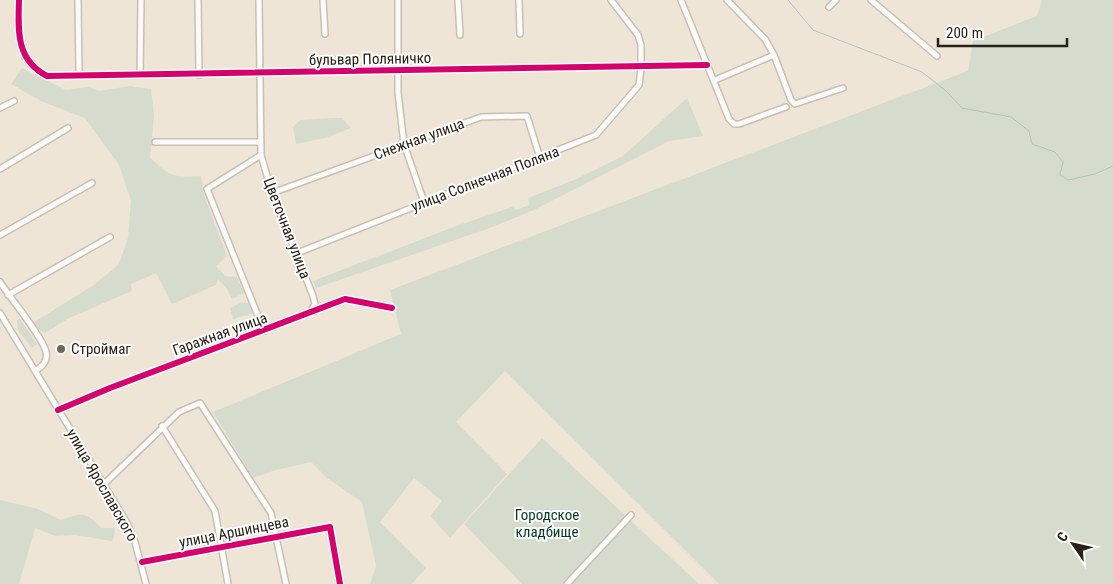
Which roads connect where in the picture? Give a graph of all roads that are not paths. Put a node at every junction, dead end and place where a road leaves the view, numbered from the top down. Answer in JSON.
{"nodes":[{"id":1,"x":18,"y":0,"type":"edge"},
{"id":2,"x":78,"y":0,"type":"edge"},
{"id":3,"x":141,"y":0,"type":"edge"},
{"id":4,"x":198,"y":0,"type":"edge"},
{"id":5,"x":259,"y":0,"type":"edge"},
{"id":6,"x":323,"y":0,"type":"edge"},
{"id":7,"x":398,"y":0,"type":"edge"},
{"id":8,"x":458,"y":0,"type":"edge"},
{"id":9,"x":519,"y":0,"type":"edge"},
{"id":10,"x":611,"y":0,"type":"edge"},
{"id":11,"x":681,"y":0,"type":"edge"},
{"id":12,"x":727,"y":0,"type":"edge"},
{"id":13,"x":836,"y":0,"type":"edge"},
{"id":14,"x":871,"y":0,"type":"edge"},
{"id":15,"x":829,"y":7,"type":"dead end"},
{"id":16,"x":325,"y":34,"type":"dead end"},
{"id":17,"x":520,"y":34,"type":"dead end"},
{"id":18,"x":460,"y":35,"type":"dead end"},
{"id":19,"x":774,"y":55,"type":"junction"},
{"id":20,"x":937,"y":56,"type":"dead end"},
{"id":21,"x":707,"y":65,"type":"junction"},
{"id":22,"x":641,"y":68,"type":"junction"},
{"id":23,"x":398,"y":71,"type":"junction"},
{"id":24,"x":79,"y":74,"type":"junction"},
{"id":25,"x":260,"y":74,"type":"junction"},
{"id":26,"x":140,"y":75,"type":"junction"},
{"id":27,"x":199,"y":75,"type":"junction"},
{"id":28,"x":714,"y":80,"type":"junction"},
{"id":29,"x":843,"y":88,"type":"dead end"},
{"id":30,"x":14,"y":101,"type":"dead end"},
{"id":31,"x":786,"y":107,"type":"dead end"},
{"id":32,"x":0,"y":108,"type":"edge"},
{"id":33,"x":68,"y":128,"type":"dead end"},
{"id":34,"x":155,"y":142,"type":"dead end"},
{"id":35,"x":260,"y":142,"type":"junction"},
{"id":36,"x":404,"y":144,"type":"junction"},
{"id":37,"x":261,"y":156,"type":"junction"},
{"id":38,"x":540,"y":158,"type":"junction"},
{"id":39,"x":0,"y":169,"type":"edge"},
{"id":40,"x":92,"y":183,"type":"dead end"},
{"id":41,"x":272,"y":193,"type":"junction"},
{"id":42,"x":424,"y":202,"type":"junction"},
{"id":43,"x":0,"y":235,"type":"edge"},
{"id":44,"x":110,"y":238,"type":"dead end"},
{"id":45,"x":297,"y":253,"type":"junction"},
{"id":46,"x":0,"y":282,"type":"edge"},
{"id":47,"x":8,"y":295,"type":"junction"},
{"id":48,"x":392,"y":308,"type":"dead end"},
{"id":49,"x":310,"y":312,"type":"junction"},
{"id":50,"x":0,"y":314,"type":"edge"},
{"id":51,"x":264,"y":331,"type":"junction"},
{"id":52,"x":35,"y":371,"type":"junction"},
{"id":53,"x":58,"y":410,"type":"junction"},
{"id":54,"x":162,"y":426,"type":"junction"},
{"id":55,"x":104,"y":484,"type":"junction"},
{"id":56,"x":631,"y":515,"type":"dead end"},
{"id":57,"x":277,"y":536,"type":"junction"},
{"id":58,"x":222,"y":546,"type":"junction"},
{"id":59,"x":142,"y":562,"type":"junction"},
{"id":60,"x":146,"y":584,"type":"edge"},
{"id":61,"x":228,"y":584,"type":"edge"},
{"id":62,"x":286,"y":584,"type":"edge"},
{"id":63,"x":340,"y":584,"type":"edge"},
{"id":64,"x":567,"y":584,"type":"edge"}],
"edges":[{"from":1,"to":24,"type":"street","name":"бульвар Поляничко"},
{"from":2,"to":24,"type":"street"},
{"from":3,"to":26,"type":"street"},
{"from":4,"to":27,"type":"street"},
{"from":5,"to":25,"type":"street","name":"Цветочная улица"},
{"from":6,"to":16,"type":"street"},
{"from":7,"to":23,"type":"street"},
{"from":8,"to":18,"type":"street"},
{"from":9,"to":17,"type":"street"},
{"from":10,"to":22,"type":"street","name":"улица Солнечная Поляна"},
{"from":11,"to":21,"type":"street"},
{"from":12,"to":19,"type":"street"},
{"from":13,"to":15,"type":"street"},
{"from":14,"to":20,"type":"street"},
{"from":19,"to":28,"type":"street"},
{"from":19,"to":29,"type":"street"},
{"from":21,"to":22,"type":"street","name":"бульвар Поляничко"},
{"from":21,"to":28,"type":"street"},
{"from":22,"to":23,"type":"street","name":"бульвар Поляничко"},
{"from":22,"to":38,"type":"street","name":"улица Солнечная Поляна"},
{"from":23,"to":25,"type":"street","name":"бульвар Поляничко"},
{"from":23,"to":36,"type":"street"},
{"from":24,"to":26,"type":"street","name":"бульвар Поляничко"},
{"from":25,"to":27,"type":"street","name":"бульвар Поляничко"},
{"from":25,"to":35,"type":"street","name":"Цветочная улица"},
{"from":26,"to":27,"type":"street","name":"бульвар Поляничко"},
{"from":28,"to":31,"type":"street"},
{"from":30,"to":32,"type":"street"},
{"from":33,"to":39,"type":"street"},
{"from":34,"to":35,"type":"street"},
{"from":35,"to":37,"type":"street","name":"Цветочная улица"},
{"from":36,"to":38,"type":"street","name":"Снежная улица"},
{"from":36,"to":41,"type":"street","name":"Снежная улица"},
{"from":36,"to":42,"type":"street"},
{"from":37,"to":41,"type":"street","name":"Цветочная улица"},
{"from":37,"to":51,"type":"street"},
{"from":38,"to":42,"type":"street","name":"улица Солнечная Поляна"},
{"from":40,"to":43,"type":"street"},
{"from":41,"to":45,"type":"street","name":"Цветочная улица"},
{"from":42,"to":45,"type":"street","name":"улица Солнечная Поляна"},
{"from":44,"to":47,"type":"street"},
{"from":45,"to":49,"type":"street","name":"Цветочная улица"},
{"from":46,"to":47,"type":"street"},
{"from":47,"to":52,"type":"street"},
{"from":48,"to":49,"type":"street","name":"Гаражная улица"},
{"from":49,"to":51,"type":"street","name":"Гаражная улица"},
{"from":50,"to":52,"type":"street","name":"улица Ярославского"},
{"from":51,"to":53,"type":"street","name":"Гаражная улица"},
{"from":52,"to":53,"type":"street","name":"улица Ярославского"},
{"from":53,"to":55,"type":"street","name":"улица Ярославского"},
{"from":54,"to":55,"type":"street"},
{"from":54,"to":57,"type":"street"},
{"from":54,"to":58,"type":"street"},
{"from":55,"to":59,"type":"street","name":"улица Ярославского"},
{"from":56,"to":64,"type":"street"},
{"from":57,"to":58,"type":"street","name":"улица Аршинцева"},
{"from":57,"to":62,"type":"street"},
{"from":57,"to":63,"type":"street","name":"улица Аршинцева"},
{"from":58,"to":59,"type":"street","name":"улица Аршинцева"},
{"from":58,"to":61,"type":"street"},
{"from":59,"to":60,"type":"street","name":"улица Ярославского"}]}
